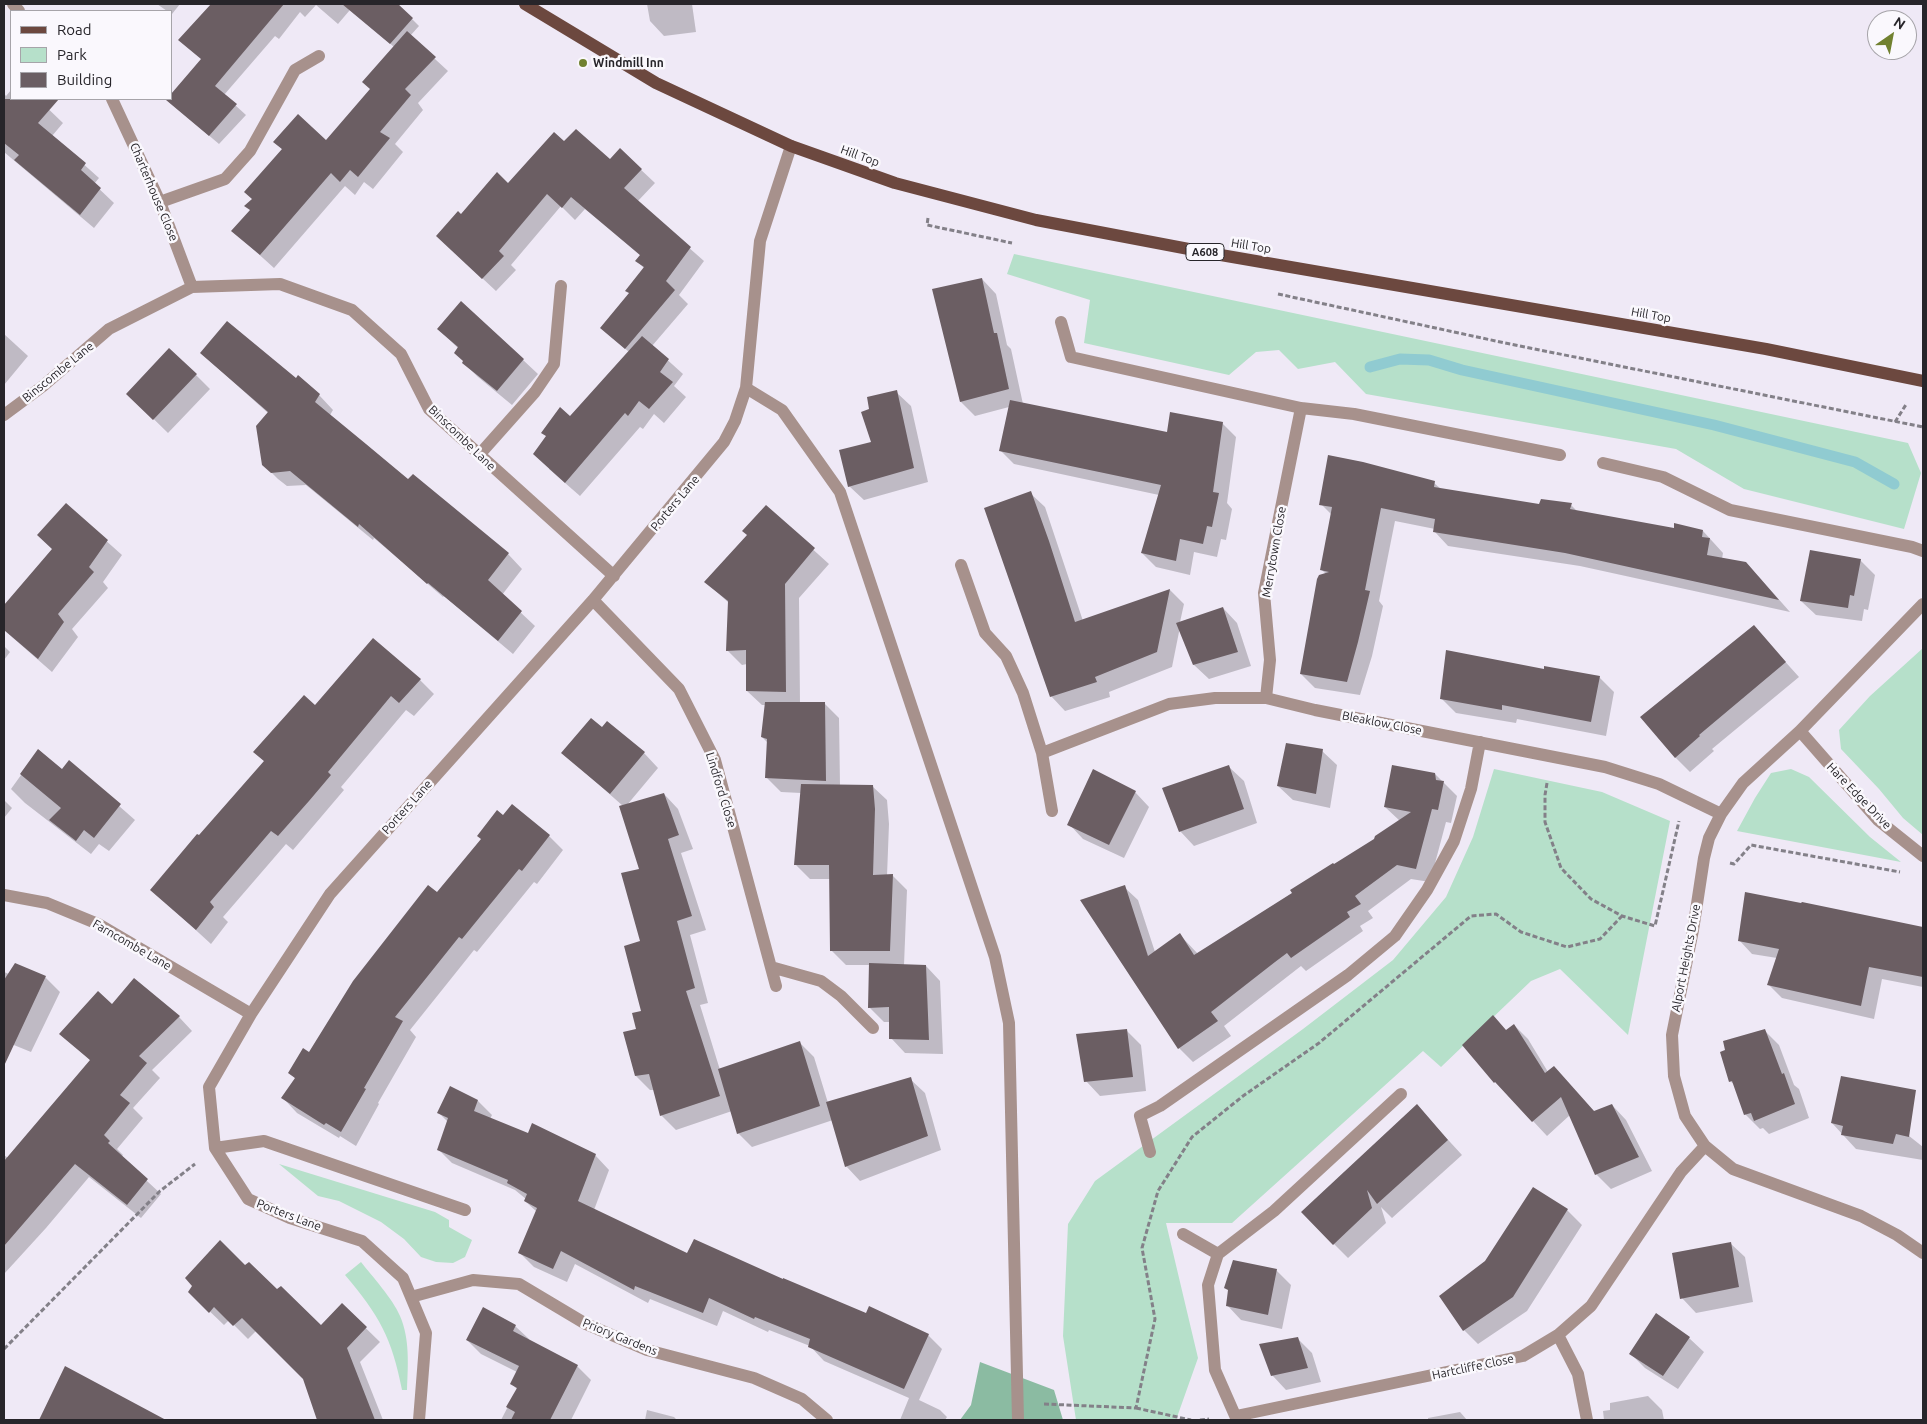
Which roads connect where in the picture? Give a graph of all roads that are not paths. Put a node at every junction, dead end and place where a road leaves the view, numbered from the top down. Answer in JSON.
{"nodes":[{"id":1,"x":525,"y":4,"type":"edge"},
{"id":2,"x":319,"y":56,"type":"dead end"},
{"id":3,"x":112,"y":100,"type":"edge"},
{"id":4,"x":791,"y":146,"type":"junction"},
{"id":5,"x":160,"y":202,"type":"junction"},
{"id":6,"x":561,"y":286,"type":"dead end"},
{"id":7,"x":192,"y":287,"type":"junction"},
{"id":8,"x":1061,"y":322,"type":"dead end"},
{"id":9,"x":1923,"y":381,"type":"edge"},
{"id":10,"x":746,"y":388,"type":"junction"},
{"id":11,"x":1301,"y":408,"type":"junction"},
{"id":12,"x":4,"y":415,"type":"edge"},
{"id":13,"x":479,"y":454,"type":"junction"},
{"id":14,"x":1560,"y":455,"type":"dead end"},
{"id":15,"x":1603,"y":463,"type":"dead end"},
{"id":16,"x":1923,"y":551,"type":"edge"},
{"id":17,"x":961,"y":565,"type":"dead end"},
{"id":18,"x":614,"y":576,"type":"junction"},
{"id":19,"x":593,"y":600,"type":"junction"},
{"id":20,"x":1923,"y":604,"type":"edge"},
{"id":21,"x":1266,"y":698,"type":"junction"},
{"id":22,"x":1800,"y":731,"type":"junction"},
{"id":23,"x":1480,"y":742,"type":"junction"},
{"id":24,"x":1042,"y":753,"type":"junction"},
{"id":25,"x":1052,"y":811,"type":"dead end"},
{"id":26,"x":1721,"y":814,"type":"junction"},
{"id":27,"x":1923,"y":856,"type":"edge"},
{"id":28,"x":4,"y":895,"type":"edge"},
{"id":29,"x":771,"y":967,"type":"junction"},
{"id":30,"x":776,"y":986,"type":"dead end"},
{"id":31,"x":251,"y":1014,"type":"junction"},
{"id":32,"x":873,"y":1028,"type":"dead end"},
{"id":33,"x":1401,"y":1094,"type":"dead end"},
{"id":34,"x":1705,"y":1146,"type":"junction"},
{"id":35,"x":215,"y":1148,"type":"junction"},
{"id":36,"x":1150,"y":1152,"type":"dead end"},
{"id":37,"x":465,"y":1210,"type":"dead end"},
{"id":38,"x":1183,"y":1234,"type":"dead end"},
{"id":39,"x":1923,"y":1253,"type":"edge"},
{"id":40,"x":1218,"y":1254,"type":"junction"},
{"id":41,"x":411,"y":1297,"type":"junction"},
{"id":42,"x":1558,"y":1335,"type":"junction"},
{"id":43,"x":1236,"y":1418,"type":"edge"},
{"id":44,"x":419,"y":1420,"type":"edge"},
{"id":45,"x":827,"y":1420,"type":"edge"},
{"id":46,"x":1018,"y":1420,"type":"edge"},
{"id":47,"x":1587,"y":1420,"type":"edge"}],
"edges":[{"from":1,"to":4,"type":"main road","name":"Hill Top","number":"A608"},
{"from":2,"to":5,"type":"street"},
{"from":3,"to":5,"type":"street","name":"Charterhouse Close"},
{"from":4,"to":9,"type":"main road","name":"Hill Top","number":"A608"},
{"from":4,"to":10,"type":"street","name":"Porters Lane"},
{"from":5,"to":7,"type":"street","name":"Charterhouse Close"},
{"from":6,"to":13,"type":"street"},
{"from":7,"to":12,"type":"street","name":"Binscombe Lane"},
{"from":7,"to":13,"type":"street","name":"Binscombe Lane"},
{"from":8,"to":11,"type":"street"},
{"from":10,"to":18,"type":"street","name":"Porters Lane"},
{"from":10,"to":46,"type":"street"},
{"from":11,"to":14,"type":"street"},
{"from":11,"to":21,"type":"street","name":"Merrytown Close"},
{"from":13,"to":18,"type":"street","name":"Binscombe Lane"},
{"from":15,"to":16,"type":"street"},
{"from":17,"to":24,"type":"street"},
{"from":18,"to":19,"type":"street","name":"Porters Lane"},
{"from":19,"to":29,"type":"street","name":"Lindford Close"},
{"from":19,"to":31,"type":"street","name":"Porters Lane"},
{"from":20,"to":22,"type":"street","name":"Alport Heights Drive"},
{"from":21,"to":23,"type":"street","name":"Bleaklow Close"},
{"from":21,"to":24,"type":"street","name":"Bleaklow Close"},
{"from":22,"to":26,"type":"street","name":"Alport Heights Drive"},
{"from":22,"to":27,"type":"street","name":"Hare Edge Drive"},
{"from":23,"to":26,"type":"street","name":"Bleaklow Close"},
{"from":23,"to":36,"type":"street"},
{"from":24,"to":25,"type":"street"},
{"from":26,"to":34,"type":"street","name":"Alport Heights Drive"},
{"from":28,"to":31,"type":"street","name":"Farncombe Lane"},
{"from":29,"to":30,"type":"street","name":"Lindford Close"},
{"from":29,"to":32,"type":"street"},
{"from":31,"to":35,"type":"street","name":"Porters Lane"},
{"from":33,"to":40,"type":"street"},
{"from":34,"to":39,"type":"street","name":"Alport Heights Drive"},
{"from":34,"to":42,"type":"street","name":"Hartcliffe Close"},
{"from":35,"to":37,"type":"street"},
{"from":35,"to":41,"type":"street","name":"Porters Lane"},
{"from":38,"to":40,"type":"street"},
{"from":40,"to":43,"type":"street"},
{"from":41,"to":44,"type":"street","name":"Porters Lane"},
{"from":41,"to":45,"type":"street","name":"Priory Gardens"},
{"from":42,"to":43,"type":"street","name":"Hartcliffe Close"},
{"from":42,"to":47,"type":"street"}]}
